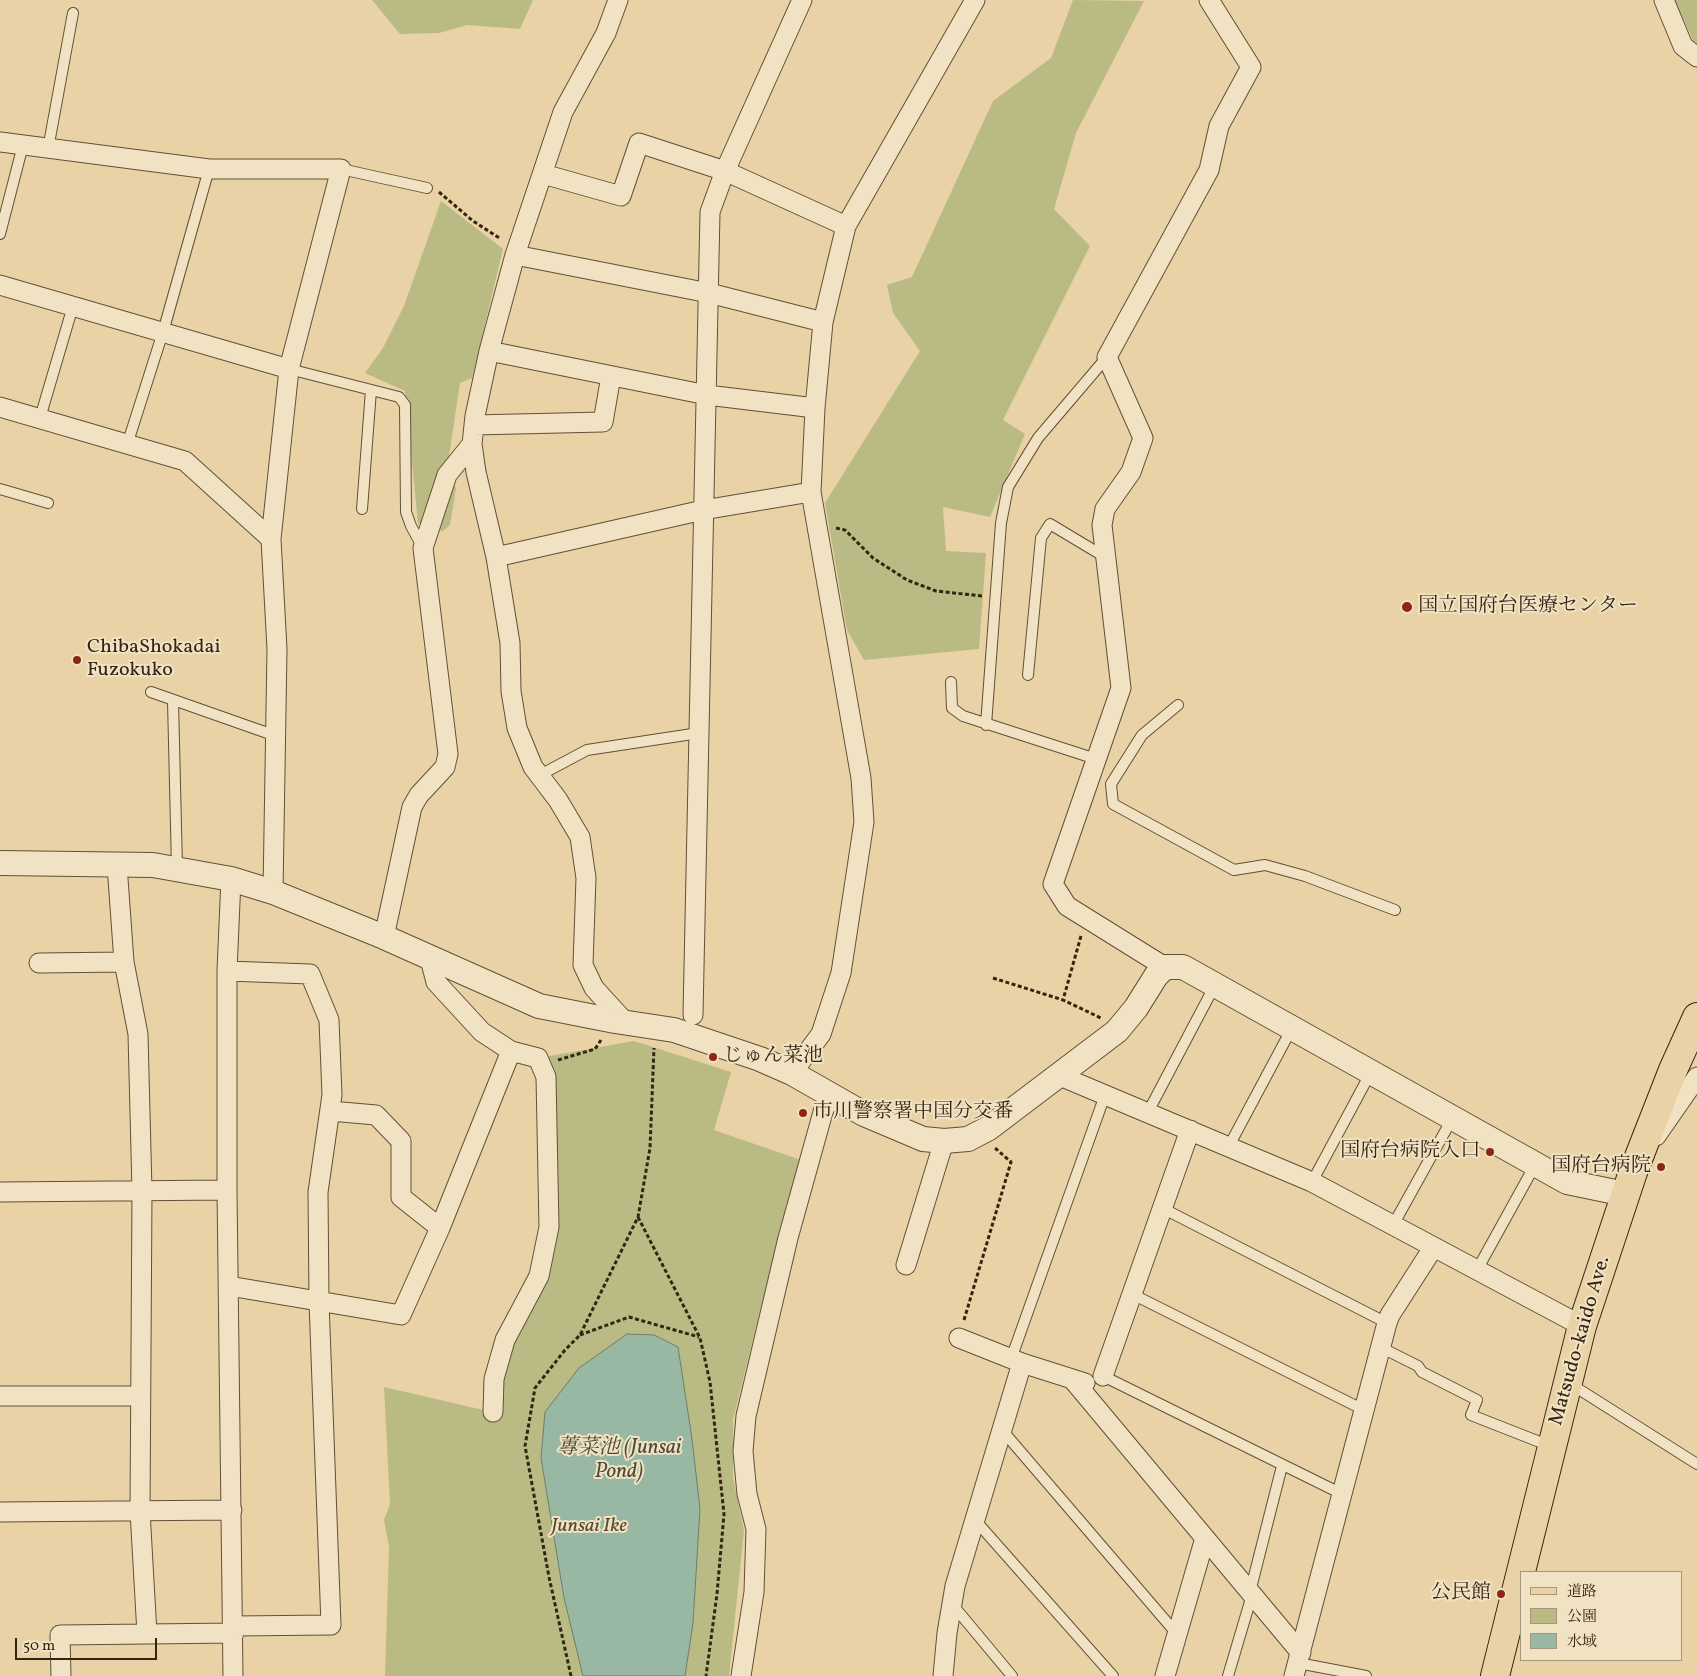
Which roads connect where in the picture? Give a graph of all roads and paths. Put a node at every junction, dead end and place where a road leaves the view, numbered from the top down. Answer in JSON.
{"nodes":[{"id":1,"x":618,"y":0,"type":"edge"},
{"id":2,"x":802,"y":0,"type":"edge"},
{"id":3,"x":975,"y":0,"type":"edge"},
{"id":4,"x":1209,"y":0,"type":"edge"},
{"id":5,"x":1664,"y":0,"type":"edge"},
{"id":6,"x":73,"y":13,"type":"dead end"},
{"id":7,"x":1697,"y":57,"type":"edge"},
{"id":8,"x":0,"y":142,"type":"edge"},
{"id":9,"x":23,"y":145,"type":"junction"},
{"id":10,"x":48,"y":149,"type":"junction"},
{"id":11,"x":341,"y":168,"type":"junction"},
{"id":12,"x":209,"y":169,"type":"junction"},
{"id":13,"x":725,"y":171,"type":"junction"},
{"id":14,"x":543,"y":174,"type":"junction"},
{"id":15,"x":427,"y":188,"type":"joint"},
{"id":16,"x":846,"y":226,"type":"junction"},
{"id":17,"x":0,"y":234,"type":"edge"},
{"id":18,"x":516,"y":252,"type":"junction"},
{"id":19,"x":0,"y":285,"type":"edge"},
{"id":20,"x":709,"y":293,"type":"junction"},
{"id":21,"x":73,"y":306,"type":"junction"},
{"id":22,"x":823,"y":322,"type":"junction"},
{"id":23,"x":163,"y":332,"type":"junction"},
{"id":24,"x":489,"y":351,"type":"junction"},
{"id":25,"x":1107,"y":357,"type":"junction"},
{"id":26,"x":288,"y":369,"type":"junction"},
{"id":27,"x":612,"y":376,"type":"junction"},
{"id":28,"x":371,"y":390,"type":"junction"},
{"id":29,"x":707,"y":396,"type":"junction"},
{"id":30,"x":0,"y":407,"type":"edge"},
{"id":31,"x":815,"y":408,"type":"junction"},
{"id":32,"x":40,"y":418,"type":"junction"},
{"id":33,"x":474,"y":425,"type":"junction"},
{"id":34,"x":472,"y":444,"type":"junction"},
{"id":35,"x":127,"y":445,"type":"junction"},
{"id":36,"x":0,"y":489,"type":"edge"},
{"id":37,"x":811,"y":492,"type":"junction"},
{"id":38,"x":48,"y":503,"type":"dead end"},
{"id":39,"x":362,"y":509,"type":"dead end"},
{"id":40,"x":703,"y":510,"type":"junction"},
{"id":41,"x":817,"y":525,"type":"junction"},
{"id":42,"x":271,"y":539,"type":"junction"},
{"id":43,"x":424,"y":548,"type":"junction"},
{"id":44,"x":496,"y":557,"type":"junction"},
{"id":45,"x":1105,"y":557,"type":"junction"},
{"id":46,"x":995,"y":598,"type":"junction"},
{"id":47,"x":1028,"y":675,"type":"dead end"},
{"id":48,"x":951,"y":682,"type":"dead end"},
{"id":49,"x":151,"y":692,"type":"dead end"},
{"id":50,"x":173,"y":701,"type":"junction"},
{"id":51,"x":1178,"y":705,"type":"dead end"},
{"id":52,"x":986,"y":725,"type":"junction"},
{"id":53,"x":698,"y":733,"type":"junction"},
{"id":54,"x":276,"y":736,"type":"junction"},
{"id":55,"x":1096,"y":759,"type":"junction"},
{"id":56,"x":540,"y":776,"type":"junction"},
{"id":57,"x":0,"y":863,"type":"edge"},
{"id":58,"x":117,"y":865,"type":"junction"},
{"id":59,"x":177,"y":868,"type":"junction"},
{"id":60,"x":231,"y":879,"type":"junction"},
{"id":61,"x":274,"y":892,"type":"junction"},
{"id":62,"x":1395,"y":910,"type":"dead end"},
{"id":63,"x":1086,"y":918,"type":"junction"},
{"id":64,"x":384,"y":937,"type":"junction"},
{"id":65,"x":430,"y":959,"type":"junction"},
{"id":66,"x":124,"y":962,"type":"junction"},
{"id":67,"x":40,"y":963,"type":"dead end"},
{"id":68,"x":1165,"y":967,"type":"junction"},
{"id":69,"x":227,"y":971,"type":"junction"},
{"id":70,"x":993,"y":978,"type":"dead end"},
{"id":71,"x":1215,"y":985,"type":"junction"},
{"id":72,"x":1063,"y":1000,"type":"junction"},
{"id":73,"x":693,"y":1014,"type":"dead end"},
{"id":74,"x":1697,"y":1017,"type":"edge"},
{"id":75,"x":620,"y":1022,"type":"junction"},
{"id":76,"x":655,"y":1027,"type":"junction"},
{"id":77,"x":1292,"y":1028,"type":"junction"},
{"id":78,"x":1117,"y":1030,"type":"junction"},
{"id":79,"x":511,"y":1051,"type":"junction"},
{"id":80,"x":538,"y":1058,"type":"junction"},
{"id":81,"x":1371,"y":1072,"type":"junction"},
{"id":82,"x":792,"y":1074,"type":"junction"},
{"id":83,"x":1060,"y":1076,"type":"junction"},
{"id":84,"x":1697,"y":1077,"type":"edge"},
{"id":85,"x":1105,"y":1095,"type":"junction"},
{"id":86,"x":830,"y":1096,"type":"junction"},
{"id":87,"x":330,"y":1111,"type":"junction"},
{"id":88,"x":1148,"y":1112,"type":"junction"},
{"id":89,"x":1452,"y":1119,"type":"junction"},
{"id":90,"x":1190,"y":1130,"type":"junction"},
{"id":91,"x":980,"y":1133,"type":"junction"},
{"id":92,"x":944,"y":1141,"type":"junction"},
{"id":93,"x":1228,"y":1146,"type":"junction"},
{"id":94,"x":1535,"y":1165,"type":"junction"},
{"id":95,"x":1312,"y":1182,"type":"junction"},
{"id":96,"x":1629,"y":1183,"type":"junction"},
{"id":97,"x":227,"y":1190,"type":"junction"},
{"id":98,"x":142,"y":1191,"type":"junction"},
{"id":99,"x":0,"y":1192,"type":"edge"},
{"id":100,"x":1162,"y":1208,"type":"junction"},
{"id":101,"x":638,"y":1217,"type":"junction"},
{"id":102,"x":1392,"y":1227,"type":"junction"},
{"id":103,"x":440,"y":1228,"type":"junction"},
{"id":104,"x":1434,"y":1248,"type":"junction"},
{"id":105,"x":906,"y":1265,"type":"dead end"},
{"id":106,"x":1477,"y":1270,"type":"junction"},
{"id":107,"x":229,"y":1286,"type":"junction"},
{"id":108,"x":1132,"y":1294,"type":"junction"},
{"id":109,"x":319,"y":1302,"type":"junction"},
{"id":110,"x":1387,"y":1323,"type":"junction"},
{"id":111,"x":1582,"y":1326,"type":"junction"},
{"id":112,"x":580,"y":1335,"type":"junction"},
{"id":113,"x":700,"y":1338,"type":"junction"},
{"id":114,"x":959,"y":1338,"type":"joint"},
{"id":115,"x":1380,"y":1347,"type":"junction"},
{"id":116,"x":1017,"y":1361,"type":"junction"},
{"id":117,"x":1104,"y":1377,"type":"junction"},
{"id":118,"x":1073,"y":1380,"type":"junction"},
{"id":119,"x":1567,"y":1382,"type":"junction"},
{"id":120,"x":0,"y":1396,"type":"edge"},
{"id":121,"x":139,"y":1396,"type":"junction"},
{"id":122,"x":1366,"y":1411,"type":"junction"},
{"id":123,"x":493,"y":1412,"type":"dead end"},
{"id":124,"x":1002,"y":1430,"type":"junction"},
{"id":125,"x":1551,"y":1447,"type":"junction"},
{"id":126,"x":1697,"y":1464,"type":"edge"},
{"id":127,"x":1282,"y":1466,"type":"junction"},
{"id":128,"x":1342,"y":1494,"type":"junction"},
{"id":129,"x":232,"y":1510,"type":"junction"},
{"id":130,"x":140,"y":1511,"type":"junction"},
{"id":131,"x":0,"y":1512,"type":"edge"},
{"id":132,"x":975,"y":1520,"type":"junction"},
{"id":133,"x":1205,"y":1538,"type":"junction"},
{"id":134,"x":1521,"y":1571,"type":"edge"},
{"id":135,"x":1520,"y":1574,"type":"edge"},
{"id":136,"x":1251,"y":1593,"type":"junction"},
{"id":137,"x":952,"y":1604,"type":"junction"},
{"id":138,"x":234,"y":1629,"type":"junction"},
{"id":139,"x":147,"y":1634,"type":"junction"},
{"id":140,"x":1177,"y":1634,"type":"junction"},
{"id":141,"x":1298,"y":1664,"type":"edge"},
{"id":142,"x":61,"y":1676,"type":"edge"},
{"id":143,"x":233,"y":1676,"type":"edge"},
{"id":144,"x":571,"y":1676,"type":"edge"},
{"id":145,"x":706,"y":1676,"type":"edge"},
{"id":146,"x":742,"y":1676,"type":"edge"},
{"id":147,"x":943,"y":1676,"type":"edge"},
{"id":148,"x":1012,"y":1676,"type":"edge"},
{"id":149,"x":1113,"y":1676,"type":"edge"},
{"id":150,"x":1165,"y":1676,"type":"edge"},
{"id":151,"x":1228,"y":1676,"type":"edge"},
{"id":152,"x":1366,"y":1676,"type":"edge"},
{"id":153,"x":1495,"y":1676,"type":"edge"}],
"edges":[{"from":1,"to":14,"type":"street"},
{"from":2,"to":13,"type":"street"},
{"from":3,"to":16,"type":"street"},
{"from":4,"to":25,"type":"street"},
{"from":5,"to":7,"type":"street"},
{"from":6,"to":10,"type":"lane"},
{"from":8,"to":9,"type":"street"},
{"from":9,"to":10,"type":"street"},
{"from":9,"to":17,"type":"lane"},
{"from":10,"to":12,"type":"street"},
{"from":11,"to":12,"type":"street"},
{"from":11,"to":15,"type":"lane"},
{"from":11,"to":26,"type":"street"},
{"from":12,"to":23,"type":"lane"},
{"from":13,"to":14,"type":"street"},
{"from":13,"to":16,"type":"street"},
{"from":13,"to":20,"type":"street"},
{"from":14,"to":18,"type":"street"},
{"from":15,"to":18,"type":"path"},
{"from":16,"to":22,"type":"street"},
{"from":18,"to":20,"type":"street"},
{"from":18,"to":24,"type":"street"},
{"from":19,"to":21,"type":"street"},
{"from":20,"to":22,"type":"street"},
{"from":20,"to":29,"type":"street"},
{"from":21,"to":23,"type":"street"},
{"from":21,"to":32,"type":"lane"},
{"from":22,"to":31,"type":"street"},
{"from":23,"to":26,"type":"street"},
{"from":23,"to":35,"type":"lane"},
{"from":24,"to":27,"type":"street"},
{"from":24,"to":33,"type":"street"},
{"from":25,"to":45,"type":"street"},
{"from":25,"to":46,"type":"lane"},
{"from":26,"to":28,"type":"lane"},
{"from":26,"to":42,"type":"street"},
{"from":27,"to":29,"type":"street"},
{"from":27,"to":33,"type":"street"},
{"from":28,"to":39,"type":"lane"},
{"from":28,"to":43,"type":"lane"},
{"from":29,"to":31,"type":"street"},
{"from":29,"to":40,"type":"street"},
{"from":30,"to":32,"type":"street"},
{"from":31,"to":37,"type":"street"},
{"from":32,"to":35,"type":"street"},
{"from":33,"to":34,"type":"street"},
{"from":34,"to":43,"type":"street"},
{"from":34,"to":44,"type":"street"},
{"from":35,"to":42,"type":"street"},
{"from":36,"to":38,"type":"lane"},
{"from":37,"to":40,"type":"street"},
{"from":37,"to":41,"type":"street"},
{"from":40,"to":44,"type":"street"},
{"from":40,"to":53,"type":"street"},
{"from":41,"to":46,"type":"path"},
{"from":41,"to":82,"type":"street"},
{"from":42,"to":54,"type":"street"},
{"from":43,"to":64,"type":"street"},
{"from":44,"to":56,"type":"street"},
{"from":45,"to":47,"type":"lane"},
{"from":45,"to":55,"type":"street"},
{"from":46,"to":52,"type":"lane"},
{"from":48,"to":52,"type":"lane"},
{"from":49,"to":50,"type":"lane"},
{"from":50,"to":54,"type":"lane"},
{"from":50,"to":59,"type":"lane"},
{"from":51,"to":62,"type":"lane"},
{"from":52,"to":55,"type":"lane"},
{"from":53,"to":56,"type":"lane"},
{"from":53,"to":73,"type":"street"},
{"from":54,"to":61,"type":"street"},
{"from":55,"to":63,"type":"street"},
{"from":56,"to":75,"type":"street"},
{"from":57,"to":58,"type":"street"},
{"from":58,"to":59,"type":"street"},
{"from":58,"to":66,"type":"street"},
{"from":59,"to":60,"type":"street"},
{"from":60,"to":61,"type":"street"},
{"from":60,"to":69,"type":"street"},
{"from":61,"to":64,"type":"street"},
{"from":63,"to":68,"type":"street"},
{"from":63,"to":72,"type":"path"},
{"from":64,"to":65,"type":"street"},
{"from":65,"to":75,"type":"street"},
{"from":65,"to":79,"type":"street"},
{"from":66,"to":67,"type":"street"},
{"from":66,"to":98,"type":"street"},
{"from":68,"to":71,"type":"street"},
{"from":68,"to":78,"type":"street"},
{"from":69,"to":87,"type":"street"},
{"from":69,"to":97,"type":"street"},
{"from":70,"to":72,"type":"path"},
{"from":71,"to":77,"type":"street"},
{"from":71,"to":88,"type":"lane"},
{"from":72,"to":78,"type":"path"},
{"from":74,"to":96,"type":"main road","name":"Matsudo-kaido Ave."},
{"from":75,"to":76,"type":"street"},
{"from":75,"to":80,"type":"path"},
{"from":76,"to":82,"type":"street"},
{"from":76,"to":101,"type":"path"},
{"from":77,"to":81,"type":"street"},
{"from":77,"to":93,"type":"lane"},
{"from":78,"to":83,"type":"street"},
{"from":79,"to":80,"type":"street"},
{"from":79,"to":103,"type":"street"},
{"from":80,"to":123,"type":"street"},
{"from":81,"to":89,"type":"street"},
{"from":81,"to":95,"type":"lane"},
{"from":82,"to":86,"type":"street"},
{"from":83,"to":85,"type":"street"},
{"from":83,"to":91,"type":"street"},
{"from":84,"to":96,"type":"street"},
{"from":85,"to":88,"type":"street"},
{"from":85,"to":116,"type":"lane"},
{"from":86,"to":92,"type":"street"},
{"from":86,"to":146,"type":"street"},
{"from":87,"to":103,"type":"street"},
{"from":87,"to":109,"type":"street"},
{"from":88,"to":90,"type":"street"},
{"from":89,"to":94,"type":"street"},
{"from":89,"to":102,"type":"lane"},
{"from":90,"to":93,"type":"street"},
{"from":90,"to":100,"type":"street"},
{"from":91,"to":92,"type":"street"},
{"from":91,"to":114,"type":"path"},
{"from":92,"to":105,"type":"street"},
{"from":93,"to":95,"type":"street"},
{"from":94,"to":96,"type":"street"},
{"from":94,"to":106,"type":"lane"},
{"from":95,"to":102,"type":"street"},
{"from":96,"to":111,"type":"main road","name":"Matsudo-kaido Ave."},
{"from":97,"to":98,"type":"street"},
{"from":97,"to":107,"type":"street"},
{"from":98,"to":99,"type":"street"},
{"from":98,"to":121,"type":"street"},
{"from":100,"to":108,"type":"street"},
{"from":100,"to":110,"type":"lane"},
{"from":101,"to":112,"type":"path"},
{"from":101,"to":113,"type":"path"},
{"from":102,"to":104,"type":"street"},
{"from":103,"to":109,"type":"street"},
{"from":104,"to":106,"type":"street"},
{"from":104,"to":110,"type":"street"},
{"from":106,"to":111,"type":"street"},
{"from":107,"to":109,"type":"street"},
{"from":107,"to":129,"type":"street"},
{"from":108,"to":117,"type":"street"},
{"from":108,"to":122,"type":"lane"},
{"from":109,"to":138,"type":"street"},
{"from":110,"to":115,"type":"street"},
{"from":111,"to":119,"type":"main road","name":"Matsudo-kaido Ave."},
{"from":112,"to":113,"type":"path"},
{"from":112,"to":144,"type":"path"},
{"from":113,"to":145,"type":"path"},
{"from":114,"to":116,"type":"street"},
{"from":115,"to":122,"type":"street"},
{"from":115,"to":125,"type":"lane"},
{"from":116,"to":118,"type":"street"},
{"from":116,"to":124,"type":"street"},
{"from":117,"to":118,"type":"street"},
{"from":117,"to":127,"type":"lane"},
{"from":118,"to":133,"type":"street"},
{"from":119,"to":125,"type":"main road","name":"Matsudo-kaido Ave."},
{"from":119,"to":126,"type":"lane"},
{"from":120,"to":121,"type":"street"},
{"from":121,"to":130,"type":"street"},
{"from":122,"to":128,"type":"street"},
{"from":124,"to":132,"type":"street"},
{"from":124,"to":140,"type":"lane"},
{"from":125,"to":134,"type":"main road","name":"Matsudo-kaido Ave."},
{"from":127,"to":128,"type":"lane"},
{"from":127,"to":136,"type":"lane"},
{"from":128,"to":141,"type":"street"},
{"from":129,"to":130,"type":"street"},
{"from":129,"to":138,"type":"street"},
{"from":130,"to":131,"type":"street"},
{"from":130,"to":139,"type":"street"},
{"from":132,"to":137,"type":"street"},
{"from":132,"to":149,"type":"lane"},
{"from":133,"to":136,"type":"street"},
{"from":133,"to":140,"type":"street"},
{"from":135,"to":153,"type":"main road","name":"Matsudo-kaido Ave."},
{"from":136,"to":141,"type":"street"},
{"from":136,"to":151,"type":"lane"},
{"from":137,"to":147,"type":"street"},
{"from":137,"to":148,"type":"lane"},
{"from":138,"to":139,"type":"street"},
{"from":138,"to":143,"type":"street"},
{"from":139,"to":142,"type":"street"},
{"from":140,"to":150,"type":"street"},
{"from":141,"to":152,"type":"lane"}]}
